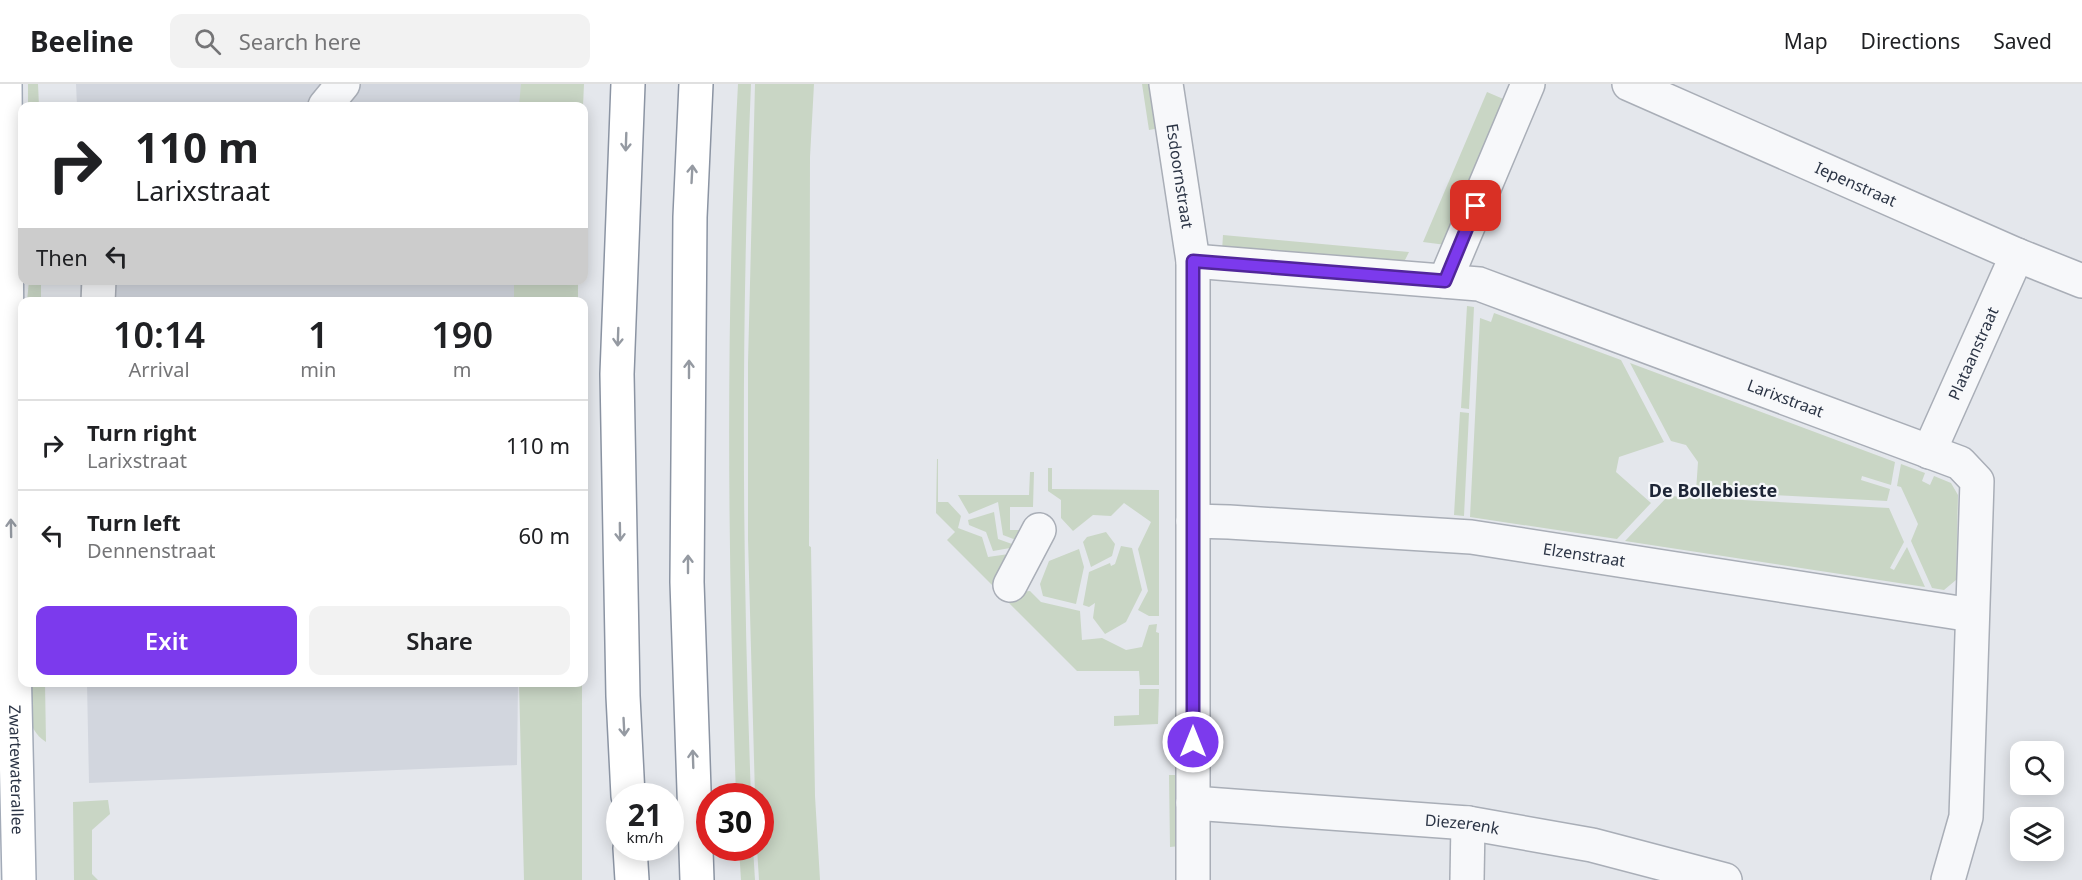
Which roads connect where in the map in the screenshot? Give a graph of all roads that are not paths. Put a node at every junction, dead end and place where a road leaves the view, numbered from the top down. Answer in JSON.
{"nodes":[{"id":1,"x":4,"y":84,"type":"edge"},
{"id":2,"x":343,"y":84,"type":"edge"},
{"id":3,"x":628,"y":84,"type":"edge"},
{"id":4,"x":696,"y":84,"type":"edge"},
{"id":5,"x":1166,"y":84,"type":"edge"},
{"id":6,"x":1528,"y":84,"type":"edge"},
{"id":7,"x":1629,"y":84,"type":"edge"},
{"id":8,"x":328,"y":102,"type":"edge"},
{"id":9,"x":2017,"y":255,"type":"junction"},
{"id":10,"x":1193,"y":261,"type":"junction"},
{"id":11,"x":1445,"y":281,"type":"junction"},
{"id":12,"x":2082,"y":281,"type":"edge"},
{"id":13,"x":1929,"y":452,"type":"junction"},
{"id":14,"x":1193,"y":521,"type":"junction"},
{"id":15,"x":1039,"y":530,"type":"dead end"},
{"id":16,"x":1010,"y":585,"type":"dead end"},
{"id":17,"x":1972,"y":615,"type":"junction"},
{"id":18,"x":627,"y":783,"type":"edge"},
{"id":19,"x":1193,"y":803,"type":"junction"},
{"id":20,"x":1468,"y":823,"type":"junction"},
{"id":21,"x":631,"y":861,"type":"edge"},
{"id":22,"x":19,"y":880,"type":"edge"},
{"id":23,"x":632,"y":880,"type":"edge"},
{"id":24,"x":697,"y":880,"type":"edge"},
{"id":25,"x":1193,"y":880,"type":"edge"},
{"id":26,"x":1467,"y":880,"type":"edge"},
{"id":27,"x":1725,"y":880,"type":"edge"},
{"id":28,"x":1948,"y":880,"type":"edge"}],
"edges":[{"from":22,"to":1,"type":"main road","name":"Zwartewaterallee","one_way":true},
{"from":2,"to":8,"type":"street"},
{"from":3,"to":18,"type":"main road","one_way":true},
{"from":24,"to":4,"type":"main road","one_way":true},
{"from":5,"to":10,"type":"street","name":"Esdoornstraat"},
{"from":6,"to":11,"type":"street"},
{"from":7,"to":9,"type":"street","name":"Iepenstraat"},
{"from":9,"to":12,"type":"street","name":"Iepenstraat"},
{"from":9,"to":13,"type":"street","name":"Plataanstraat"},
{"from":10,"to":11,"type":"street","name":"Larixstraat"},
{"from":10,"to":14,"type":"street","name":"Esdoornstraat"},
{"from":11,"to":13,"type":"street","name":"Larixstraat"},
{"from":13,"to":17,"type":"street","name":"Larixstraat"},
{"from":14,"to":17,"type":"street","name":"Elzenstraat"},
{"from":14,"to":19,"type":"street","name":"Esdoornstraat"},
{"from":15,"to":16,"type":"street"},
{"from":17,"to":28,"type":"street","name":"Larixstraat"},
{"from":19,"to":20,"type":"street","name":"Diezerenk"},
{"from":19,"to":25,"type":"street","name":"Esdoornstraat"},
{"from":20,"to":26,"type":"street"},
{"from":20,"to":27,"type":"street","name":"Diezerenk"},
{"from":21,"to":23,"type":"main road"}]}
